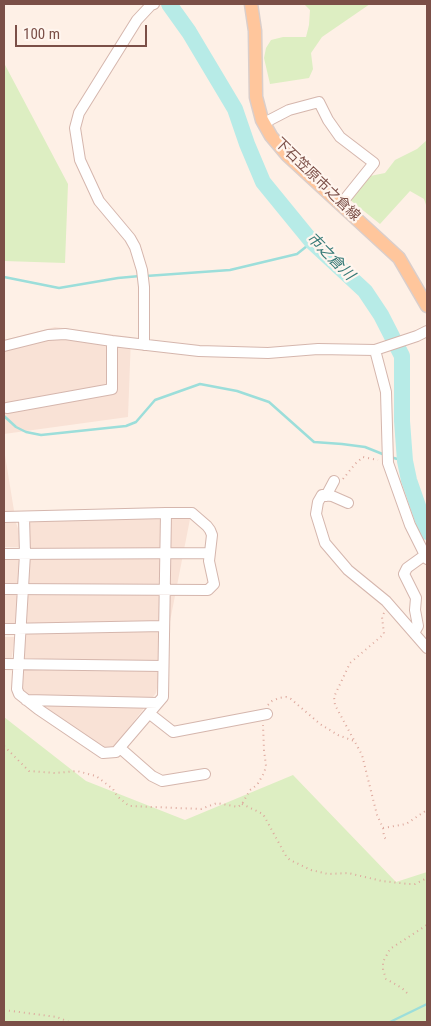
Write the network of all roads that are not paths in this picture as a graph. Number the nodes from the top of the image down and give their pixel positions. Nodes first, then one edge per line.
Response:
1 (152, 4) edge
2 (251, 4) edge
3 (264, 123) junction
4 (340, 204) junction
5 (427, 306) edge
6 (427, 331) edge
7 (112, 341) junction
8 (144, 345) junction
9 (4, 346) edge
10 (375, 350) junction
11 (7, 408) dead end
12 (334, 481) dead end
13 (329, 496) junction
14 (348, 503) dead end
15 (166, 513) junction
16 (4, 517) edge
17 (24, 517) junction
18 (164, 552) junction
19 (209, 553) junction
20 (4, 554) edge
21 (25, 554) junction
22 (426, 557) edge
23 (4, 589) edge
24 (23, 589) junction
25 (164, 589) junction
26 (164, 626) junction
27 (4, 630) edge
28 (20, 630) junction
29 (414, 633) junction
30 (427, 648) edge
31 (4, 664) edge
32 (18, 664) junction
33 (163, 666) junction
34 (26, 700) junction
35 (158, 703) junction
36 (150, 714) junction
37 (265, 715) road end
38 (120, 748) junction
39 (205, 774) dead end

1 - 8 street
2 - 3 main road, 下石笠原市之倉線
3 - 4 main road, 下石笠原市之倉線
3 - 4 street
4 - 5 main road, 下石笠原市之倉線
6 - 10 street
7 - 8 street
7 - 9 street
7 - 11 street
8 - 10 street
10 - 22 street
12 - 13 street
13 - 14 street
13 - 29 street
15 - 17 street
15 - 18 street
15 - 19 street
16 - 17 street
17 - 21 street
18 - 19 street
18 - 21 street
18 - 25 street
19 - 25 street
20 - 21 street
21 - 24 street
22 - 29 street
23 - 24 street
24 - 25 street
24 - 28 street
25 - 26 street
26 - 28 street
26 - 33 street
27 - 28 street
28 - 32 street
29 - 30 street
31 - 32 street
32 - 33 street
32 - 34 street
33 - 35 street
34 - 35 street
34 - 38 street
35 - 36 street
36 - 37 street
36 - 38 street
38 - 39 street

